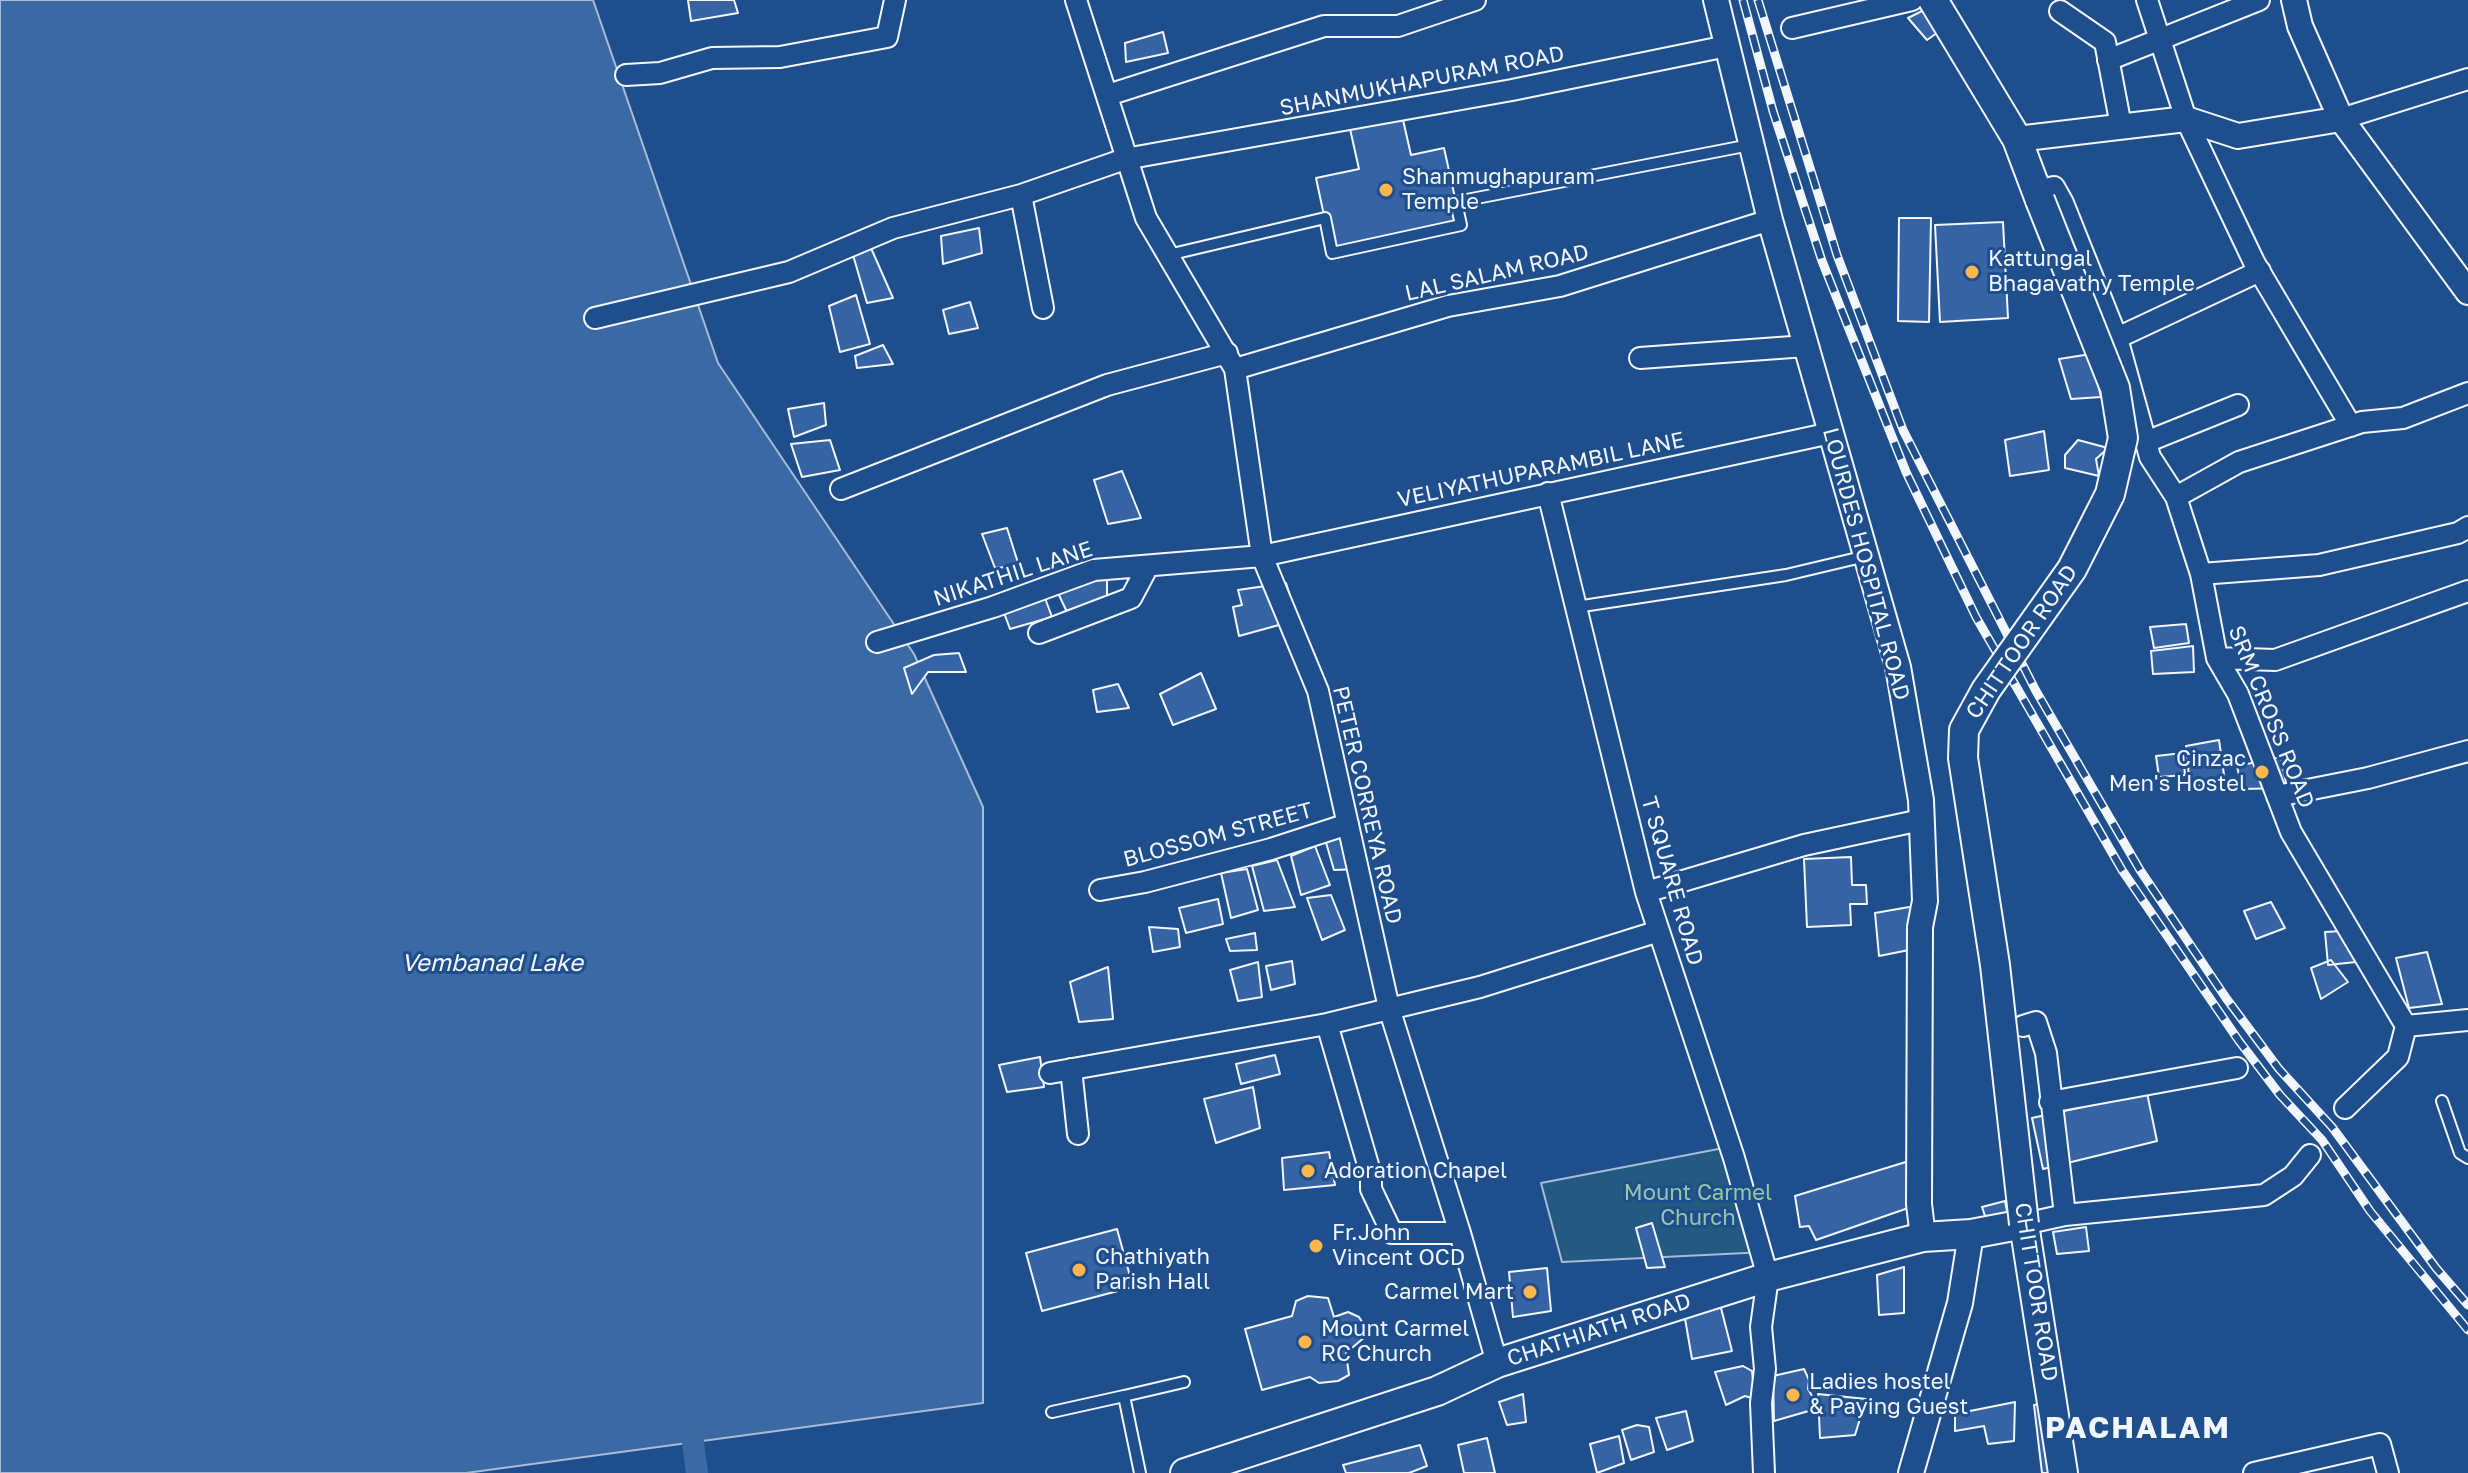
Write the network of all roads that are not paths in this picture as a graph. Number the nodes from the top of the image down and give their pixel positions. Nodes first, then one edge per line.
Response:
1 (895, 0) edge
2 (1076, 0) edge
3 (1475, 0) edge
4 (1716, 0) edge
5 (1912, 0) edge
6 (1933, 0) edge
7 (2147, 0) edge
8 (2259, 0) edge
9 (2294, 0) edge
10 (2060, 11) dead end
11 (1792, 28) dead end
12 (2160, 40) junction
13 (1727, 46) junction
14 (2108, 60) junction
15 (626, 75) dead end
16 (2468, 79) edge
17 (1108, 95) junction
18 (2186, 119) junction
19 (2341, 119) junction
20 (2121, 126) junction
21 (2017, 139) junction
22 (1750, 145) junction
23 (1125, 159) junction
24 (1021, 195) junction
25 (2038, 196) junction
26 (1770, 220) junction
27 (1168, 255) junction
28 (2460, 265) edge
29 (2260, 271) junction
30 (2468, 292) edge
31 (1043, 308) dead end
32 (595, 318) dead end
33 (2117, 338) junction
34 (1806, 346) junction
35 (1640, 358) dead end
36 (1231, 361) junction
37 (2468, 393) edge
38 (2238, 405) dead end
39 (2351, 426) junction
40 (1831, 433) junction
41 (2146, 442) junction
42 (841, 489) dead end
43 (1548, 493) junction
44 (2176, 497) junction
45 (2468, 527) edge
46 (1262, 556) junction
47 (1866, 556) junction
48 (1148, 566) junction
49 (2201, 574) junction
50 (2468, 591) edge
51 (1576, 607) junction
52 (1039, 633) dead end
53 (877, 642) dead end
54 (2217, 658) junction
55 (2468, 751) edge
56 (2277, 796) junction
57 (1921, 820) junction
58 (1348, 824) junction
59 (1100, 890) dead end
60 (1646, 892) junction
61 (1659, 931) junction
62 (1389, 1008) junction
63 (2468, 1020) edge
64 (1327, 1024) junction
65 (2023, 1026) dead end
66 (2406, 1026) junction
67 (2237, 1068) dead end
68 (1071, 1069) junction
69 (1050, 1073) dead end
70 (2442, 1101) dead end
71 (2050, 1102) junction
72 (2345, 1108) dead end
73 (1078, 1134) dead end
74 (2310, 1155) dead end
75 (2468, 1158) edge
76 (2065, 1215) junction
77 (2024, 1224) junction
78 (1460, 1233) junction
79 (1971, 1234) junction
80 (1923, 1237) junction
81 (1768, 1277) junction
82 (1497, 1363) junction
83 (1184, 1382) dead end
84 (1124, 1396) junction
85 (1052, 1412) dead end
86 (1140, 1473) edge
87 (1185, 1473) edge
88 (1764, 1473) edge
89 (1911, 1473) edge
90 (2063, 1473) edge
91 (2254, 1473) edge
92 (2388, 1473) edge

1 - 15 street
2 - 17 street, PETER CORREYA ROAD
3 - 17 street
4 - 13 street, LOURDES HOSPITAL ROAD
5 - 11 street
6 - 21 main road, CHITTOOR ROAD
7 - 12 street
8 - 12 street
9 - 19 street
10 - 14 street
12 - 14 street
12 - 18 street
13 - 22 street, LOURDES HOSPITAL ROAD
13 - 23 street, SHANMUKHAPURAM ROAD
14 - 20 street
16 - 19 street
17 - 23 street, PETER CORREYA ROAD
18 - 19 street
18 - 20 street
18 - 29 street
19 - 28 street
20 - 21 street
21 - 25 main road, CHITTOOR ROAD
22 - 26 street, LOURDES HOSPITAL ROAD
22 - 27 lane
23 - 24 street, SHANMUKHAPURAM ROAD
23 - 27 street, PETER CORREYA ROAD
24 - 31 street
24 - 32 street, SHANMUKHAPURAM ROAD
25 - 33 street, SRM CROSS ROAD
25 - 77 main road, CHITTOOR ROAD, bridge
26 - 34 street, LOURDES HOSPITAL ROAD
26 - 36 street, LAL SALAM ROAD
27 - 36 street, PETER CORREYA ROAD
28 - 30 street
29 - 33 street
29 - 39 street
33 - 41 street, SRM CROSS ROAD
34 - 35 street
34 - 40 street, LOURDES HOSPITAL ROAD
36 - 42 street, LAL SALAM ROAD
36 - 46 street, PETER CORREYA ROAD
37 - 39 street
38 - 41 street
39 - 44 street
40 - 43 street, VELIYATHUPARAMBIL LANE
40 - 47 street, LOURDES HOSPITAL ROAD
41 - 44 street, SRM CROSS ROAD
43 - 46 street, VELIYATHUPARAMBIL LANE
43 - 51 street, T SQUARE ROAD
44 - 49 street, SRM CROSS ROAD
45 - 49 street
46 - 48 street, NIKATHIL LANE
46 - 58 street, PETER CORREYA ROAD
47 - 51 lane
47 - 57 street, LOURDES HOSPITAL ROAD
48 - 52 street
48 - 53 street, NIKATHIL LANE
49 - 54 street, SRM CROSS ROAD
50 - 54 street
51 - 60 street, T SQUARE ROAD
54 - 56 street, SRM CROSS ROAD
55 - 56 street
56 - 66 street, SRM CROSS ROAD
57 - 60 street
57 - 80 street, LOURDES HOSPITAL ROAD
58 - 59 street, BLOSSOM STREET
58 - 62 street, PETER CORREYA ROAD
60 - 61 street, T SQUARE ROAD
61 - 62 street
61 - 81 street, T SQUARE ROAD
62 - 64 street
62 - 78 street, PETER CORREYA ROAD
63 - 66 street
64 - 68 street
64 - 78 street
65 - 71 street
66 - 72 street
67 - 71 street
68 - 69 street
68 - 73 street
70 - 75 lane
71 - 76 street
74 - 76 street
76 - 77 street
77 - 79 main road, CHATHIATH ROAD
77 - 90 main road, CHITTOOR ROAD
78 - 82 street, PETER CORREYA ROAD
79 - 80 main road, CHATHIATH ROAD
79 - 89 street
80 - 81 main road, CHATHIATH ROAD
81 - 82 main road, CHATHIATH ROAD
81 - 88 street
82 - 87 main road, CHATHIATH ROAD
83 - 84 lane
84 - 85 lane
84 - 86 lane
91 - 92 street

